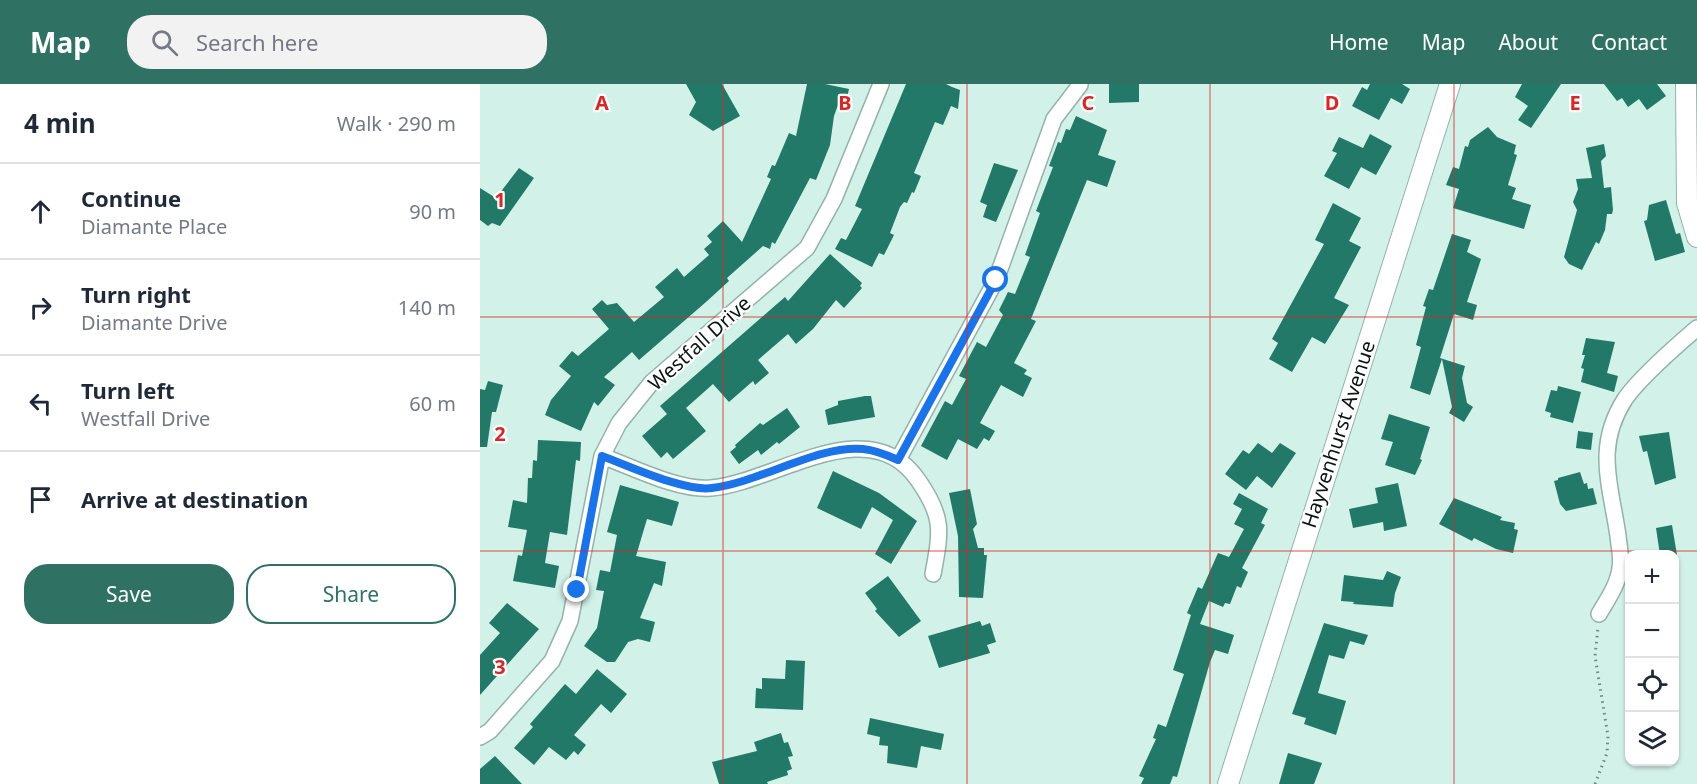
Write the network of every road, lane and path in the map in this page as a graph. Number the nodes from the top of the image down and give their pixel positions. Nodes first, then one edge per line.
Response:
1 (881, 84) edge
2 (1450, 84) edge
3 (1686, 84) edge
4 (1080, 85) edge
5 (1697, 237) edge
6 (1697, 328) edge
7 (602, 456) junction
8 (898, 460) junction
9 (933, 574) dead end
10 (1599, 614) joint
11 (480, 737) edge
12 (1228, 784) edge
13 (1595, 784) edge

1 - 7 street, Westfall Drive
2 - 12 main road, Hayvenhurst Avenue
3 - 5 main road
4 - 8 street
6 - 10 street
7 - 8 street
7 - 11 street, Westfall Drive
8 - 9 street
10 - 13 path

